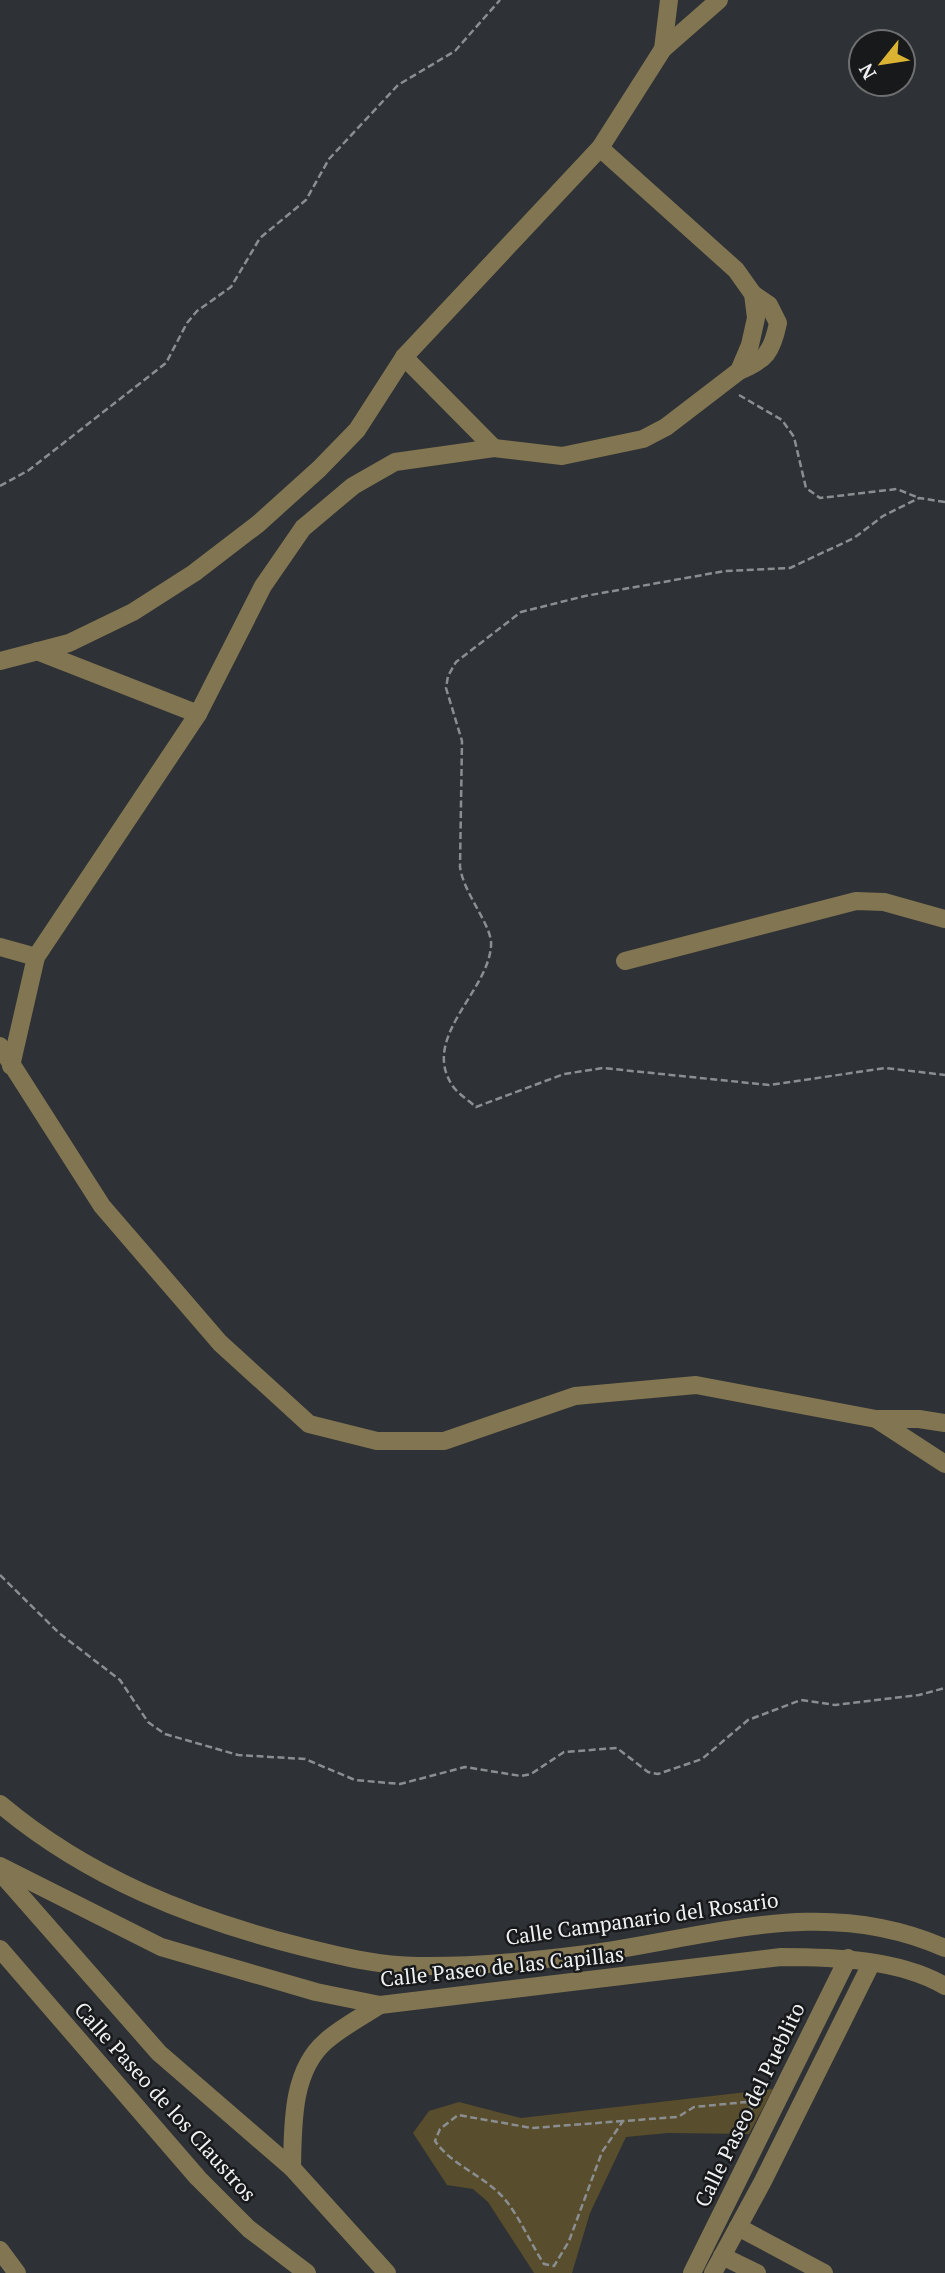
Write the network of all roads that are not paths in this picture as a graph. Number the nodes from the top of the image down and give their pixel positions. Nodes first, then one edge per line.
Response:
1 (669, 0) edge
2 (719, 0) edge
3 (663, 49) junction
4 (600, 149) junction
5 (404, 357) junction
6 (494, 448) junction
7 (37, 651) junction
8 (0, 661) edge
9 (198, 714) junction
10 (945, 919) edge
11 (0, 947) edge
12 (36, 957) junction
13 (625, 961) dead end
14 (0, 1046) edge
15 (11, 1066) junction
16 (876, 1419) junction
17 (945, 1423) edge
18 (945, 1464) edge
19 (0, 1804) edge
20 (0, 1866) edge
21 (0, 1872) edge
22 (945, 1948) edge
23 (0, 1949) edge
24 (848, 1958) junction
25 (871, 1964) junction
26 (945, 1986) edge
27 (380, 2004) junction
28 (292, 2168) junction
29 (743, 2171) junction
30 (763, 2181) junction
31 (738, 2227) junction
32 (0, 2250) edge
33 (722, 2256) junction
34 (300, 2271) edge
35 (17, 2273) edge
36 (387, 2273) edge
37 (692, 2273) edge
38 (713, 2273) edge
39 (757, 2273) edge
40 (824, 2273) edge

1 - 3 street
2 - 3 street
3 - 4 street
4 - 5 street
4 - 6 street
5 - 6 street
5 - 7 street
6 - 9 street
7 - 8 street
7 - 9 street
9 - 12 street
10 - 13 street
11 - 12 street
12 - 15 street
14 - 15 street
15 - 16 street
16 - 17 street
16 - 18 street
19 - 22 street, Calle Campanario del Rosario
20 - 27 street, Calle Paseo de las Capillas
21 - 28 street, Calle Paseo de los Claustros
23 - 34 street, Calle Paseo de los Claustros
24 - 25 street, Calle Paseo de las Capillas
24 - 27 street, Calle Paseo de las Capillas
24 - 29 street, Calle Paseo del Pueblito
25 - 26 street, Calle Paseo de las Capillas
25 - 30 street, Calle Paseo del Pueblito
27 - 28 street
28 - 36 street, Calle Paseo de los Claustros
29 - 30 street
29 - 37 street, Calle Paseo del Pueblito
30 - 31 street, Calle Paseo del Pueblito
31 - 33 street, Calle Paseo del Pueblito
31 - 40 street
32 - 35 street
33 - 38 street, Calle Paseo del Pueblito
33 - 39 street

